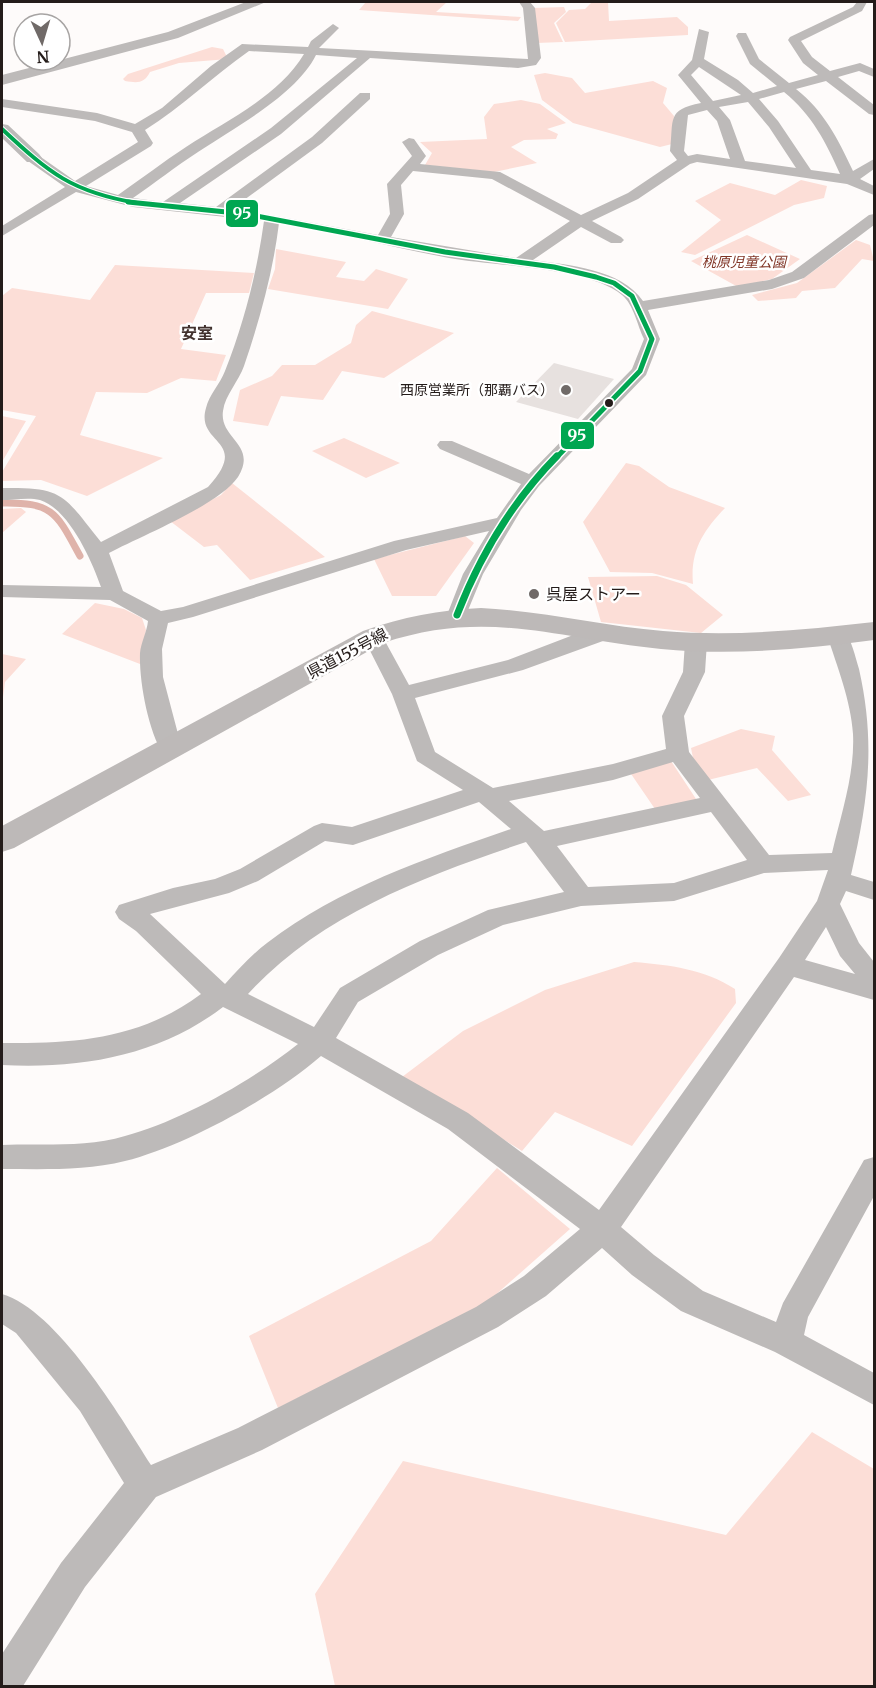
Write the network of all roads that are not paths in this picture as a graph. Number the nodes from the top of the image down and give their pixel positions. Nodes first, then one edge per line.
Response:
1 (258, 2) edge
2 (525, 2) edge
3 (862, 2) edge
4 (333, 28) dead end
5 (703, 32) dead end
6 (742, 36) dead end
7 (313, 50) junction
8 (366, 56) junction
9 (698, 61) junction
10 (874, 62) edge
11 (860, 67) junction
12 (874, 73) edge
13 (824, 76) junction
14 (2, 80) edge
15 (783, 87) junction
16 (365, 96) dead end
17 (753, 97) junction
18 (2, 103) edge
19 (711, 105) junction
20 (874, 111) edge
21 (2, 129) edge
22 (137, 129) junction
23 (409, 142) dead end
24 (33, 158) junction
25 (12, 161) dead end
26 (685, 161) junction
27 (874, 163) edge
28 (740, 164) junction
29 (410, 167) junction
30 (807, 175) junction
31 (850, 180) junction
32 (75, 187) junction
33 (874, 191) edge
34 (121, 200) junction
35 (168, 205) junction
36 (221, 210) junction
37 (273, 218) junction
38 (874, 218) edge
39 (580, 221) junction
40 (2, 232) edge
41 (381, 240) junction
42 (616, 240) dead end
43 (519, 263) junction
44 (638, 307) junction
45 (446, 445) dead end
46 (532, 482) junction
47 (2, 494) edge
48 (503, 522) junction
49 (98, 551) junction
50 (2, 591) edge
51 (114, 594) junction
52 (457, 615) junction
53 (158, 618) junction
54 (602, 630) junction
55 (874, 631) edge
56 (837, 635) junction
57 (373, 637) junction
58 (696, 642) junction
59 (403, 694) junction
60 (869, 733) edge
61 (171, 748) junction
62 (678, 753) junction
63 (486, 795) junction
64 (716, 803) junction
65 (535, 837) junction
66 (2, 840) edge
67 (763, 864) junction
68 (841, 872) junction
69 (874, 891) edge
70 (581, 897) junction
71 (828, 904) junction
72 (788, 965) junction
73 (874, 979) edge
74 (874, 990) edge
75 (223, 996) junction
76 (319, 1042) junction
77 (2, 1054) edge
78 (2, 1157) edge
79 (874, 1169) edge
80 (602, 1229) junction
81 (2, 1308) edge
82 (786, 1342) junction
83 (874, 1390) edge
84 (144, 1485) junction
85 (2, 1682) edge

1 - 14 street
2 - 8 street
3 - 13 street
4 - 7 street
5 - 9 street
6 - 15 street
7 - 8 street
7 - 22 street
7 - 34 street
8 - 35 street
9 - 17 street
9 - 19 street
10 - 11 street
11 - 12 street
11 - 13 street
13 - 15 street
13 - 20 street
15 - 17 street
15 - 31 street
16 - 36 street
17 - 19 street
17 - 30 street
18 - 22 street
19 - 26 street
19 - 28 street
21 - 24 street
22 - 32 street
23 - 29 street
24 - 25 street
24 - 32 street
26 - 28 street
26 - 39 street
27 - 31 street
28 - 30 street
29 - 39 street
29 - 41 street
30 - 31 street
31 - 33 street
32 - 34 street
32 - 40 street
34 - 35 street
35 - 36 street
36 - 37 street
37 - 41 street
37 - 49 street
38 - 44 street
39 - 42 street
39 - 43 street
41 - 43 street
43 - 44 street
44 - 46 street
45 - 46 street
46 - 48 street
47 - 49 street
48 - 52 street
48 - 53 street
49 - 51 street
50 - 51 street
51 - 53 street
52 - 54 main road, 県道155号線
52 - 57 main road, 県道155号線
53 - 61 street
54 - 58 main road, 県道155号線
54 - 59 street
55 - 56 main road, 県道155号線
56 - 58 main road, 県道155号線
56 - 60 street
57 - 59 street
57 - 61 main road, 県道155号線
58 - 62 street
59 - 63 street
60 - 68 street
61 - 66 main road, 県道155号線
62 - 63 street
62 - 64 street
63 - 65 street
63 - 75 street
64 - 65 street
64 - 67 street
65 - 70 street
65 - 75 street
67 - 68 street
67 - 70 street
68 - 69 street
68 - 71 street
70 - 76 street
71 - 72 street
71 - 73 street
72 - 74 street
72 - 80 street
75 - 76 street
75 - 77 street
76 - 78 street
76 - 80 street
79 - 82 street
80 - 82 street
80 - 84 street
81 - 84 street
82 - 83 street
84 - 85 street

